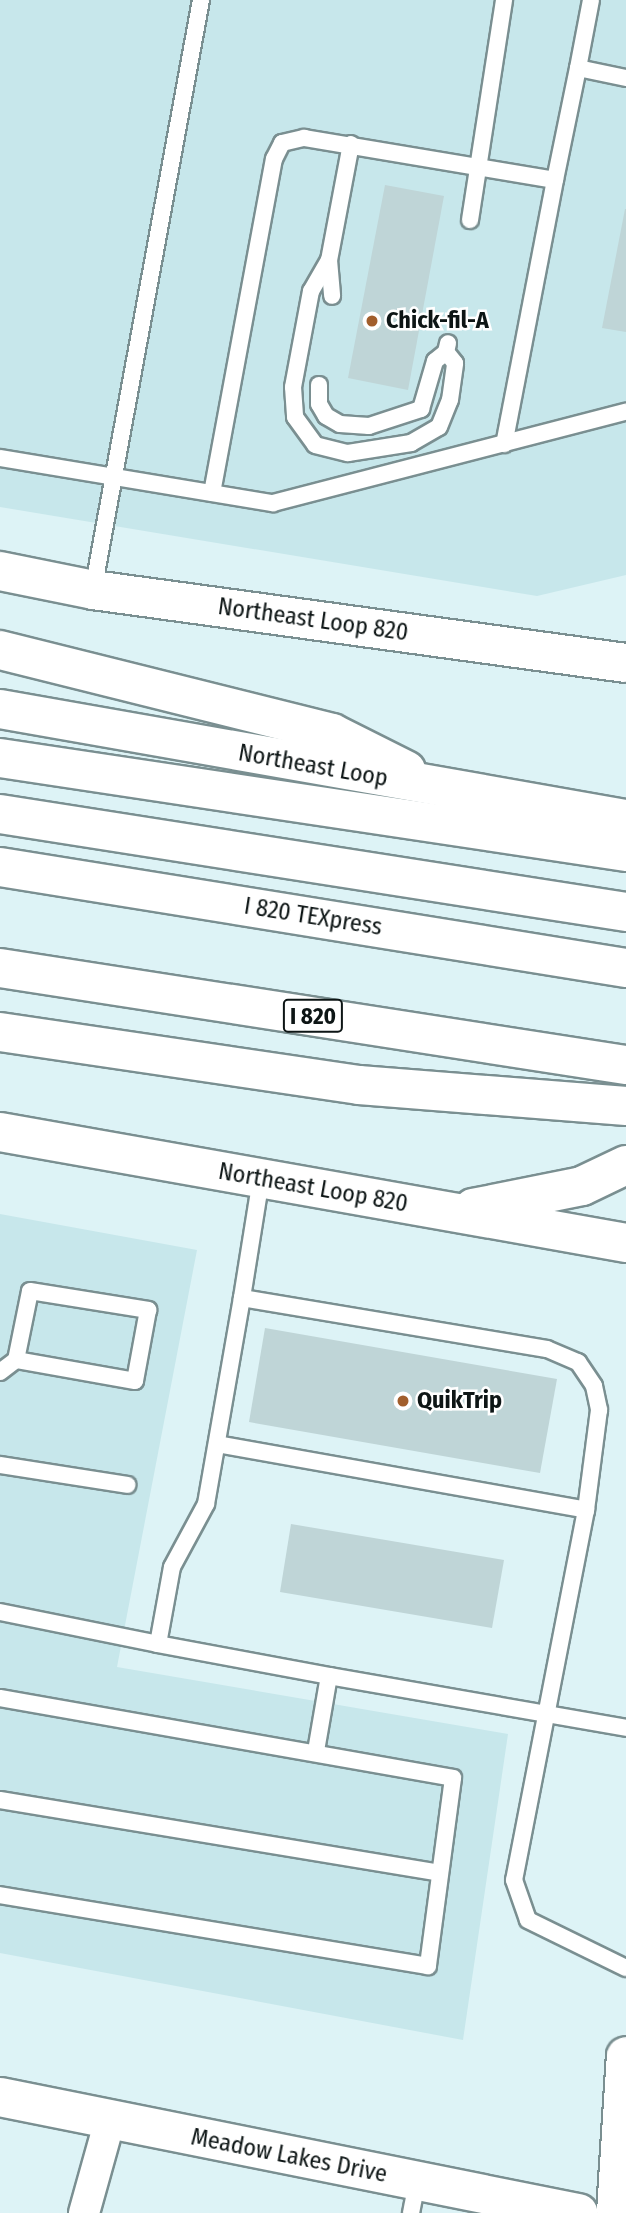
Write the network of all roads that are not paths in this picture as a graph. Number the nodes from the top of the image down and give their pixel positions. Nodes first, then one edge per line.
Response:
1 (201, 0) edge
2 (504, 0) edge
3 (591, 0) edge
4 (578, 68) junction
5 (626, 78) edge
6 (351, 144) junction
7 (479, 169) junction
8 (555, 180) junction
9 (470, 220) dead end
10 (329, 260) junction
11 (332, 296) dead end
12 (319, 385) dead end
13 (626, 412) edge
14 (504, 444) junction
15 (0, 457) edge
16 (114, 477) junction
17 (212, 493) junction
18 (0, 571) edge
19 (93, 590) junction
20 (0, 650) edge
21 (626, 663) edge
22 (0, 709) edge
23 (0, 758) edge
24 (444, 790) junction
25 (0, 814) edge
26 (626, 819) edge
27 (626, 852) edge
28 (0, 867) edge
29 (626, 912) edge
30 (0, 968) edge
31 (626, 968) edge
32 (0, 1032) edge
33 (626, 1065) edge
34 (626, 1106) edge
35 (1, 1138) edge
36 (626, 1165) edge
37 (261, 1179) junction
38 (451, 1213) junction
39 (575, 1234) junction
40 (626, 1243) edge
41 (626, 1267) edge
42 (242, 1298) junction
43 (16, 1360) junction
44 (0, 1372) edge
45 (217, 1444) junction
46 (0, 1465) edge
47 (127, 1485) dead end
48 (586, 1510) junction
49 (0, 1612) edge
50 (158, 1644) junction
51 (330, 1676) junction
52 (0, 1698) edge
53 (548, 1717) junction
54 (626, 1728) edge
55 (316, 1751) junction
56 (0, 1800) edge
57 (440, 1873) junction
58 (0, 1895) edge
59 (626, 1968) edge
60 (626, 2056) edge
61 (0, 2097) edge
62 (110, 2120) junction
63 (626, 2191) edge
64 (414, 2197) edge
65 (84, 2213) edge
66 (578, 2213) edge
67 (617, 2213) edge

1 - 16 lane
2 - 7 lane
3 - 4 lane
4 - 5 lane
4 - 8 lane
6 - 7 lane
6 - 10 lane
6 - 17 lane
7 - 8 lane
7 - 9 lane
8 - 14 lane
10 - 11 lane
10 - 12 lane
13 - 14 lane
14 - 17 lane
15 - 16 lane
16 - 17 lane
16 - 19 lane
18 - 19 main road, Northeast Loop 820
19 - 21 main road, Northeast Loop 820
20 - 24 main road
22 - 24 main road, Northeast Loop
23 - 27 main road
24 - 26 main road, Northeast Loop
25 - 29 main road
28 - 31 main road, I 820 TEXpress
30 - 33 main road, I 820
32 - 34 main road
35 - 37 main road, Northeast Loop 820
36 - 38 main road
37 - 38 main road, Northeast Loop 820
37 - 42 lane
38 - 39 main road, Northeast Loop 820
39 - 40 main road, Northeast Loop 820
39 - 41 main road
42 - 45 lane
42 - 48 lane
43 - 43 lane
43 - 44 lane
45 - 48 lane
45 - 50 lane
46 - 47 lane
48 - 53 lane
49 - 50 lane
50 - 51 lane
51 - 53 lane
51 - 55 lane
52 - 55 lane
53 - 54 lane
53 - 59 lane
55 - 57 lane
56 - 57 lane
57 - 58 lane
60 - 67 main road
61 - 62 main road, Meadow Lakes Drive
62 - 64 main road, Meadow Lakes Drive
62 - 65 street
63 - 67 main road
64 - 66 main road, Meadow Lakes Drive

